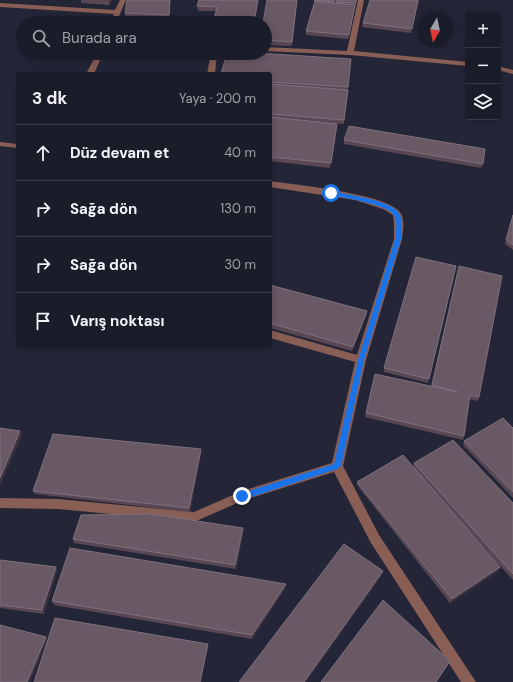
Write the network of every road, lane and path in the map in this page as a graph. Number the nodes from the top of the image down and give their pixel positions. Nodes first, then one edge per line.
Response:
1 (123, 0) edge
2 (361, 0) edge
3 (0, 5) edge
4 (119, 12) junction
5 (117, 16) edge
6 (272, 49) edge
7 (350, 53) junction
8 (97, 60) edge
9 (213, 60) edge
10 (465, 64) edge
11 (501, 69) edge
12 (91, 72) edge
13 (211, 72) edge
14 (513, 72) edge
15 (0, 144) edge
16 (16, 146) edge
17 (272, 184) edge
18 (272, 335) edge
19 (361, 360) junction
20 (337, 466) junction
21 (0, 503) edge
22 (469, 682) edge

1 - 4 lane
2 - 7 lane
3 - 4 lane
4 - 5 lane
6 - 7 lane
7 - 10 lane
8 - 12 lane
9 - 13 lane
11 - 14 lane
15 - 16 lane
17 - 19 lane
18 - 19 lane
19 - 20 lane
20 - 21 lane
20 - 22 lane

